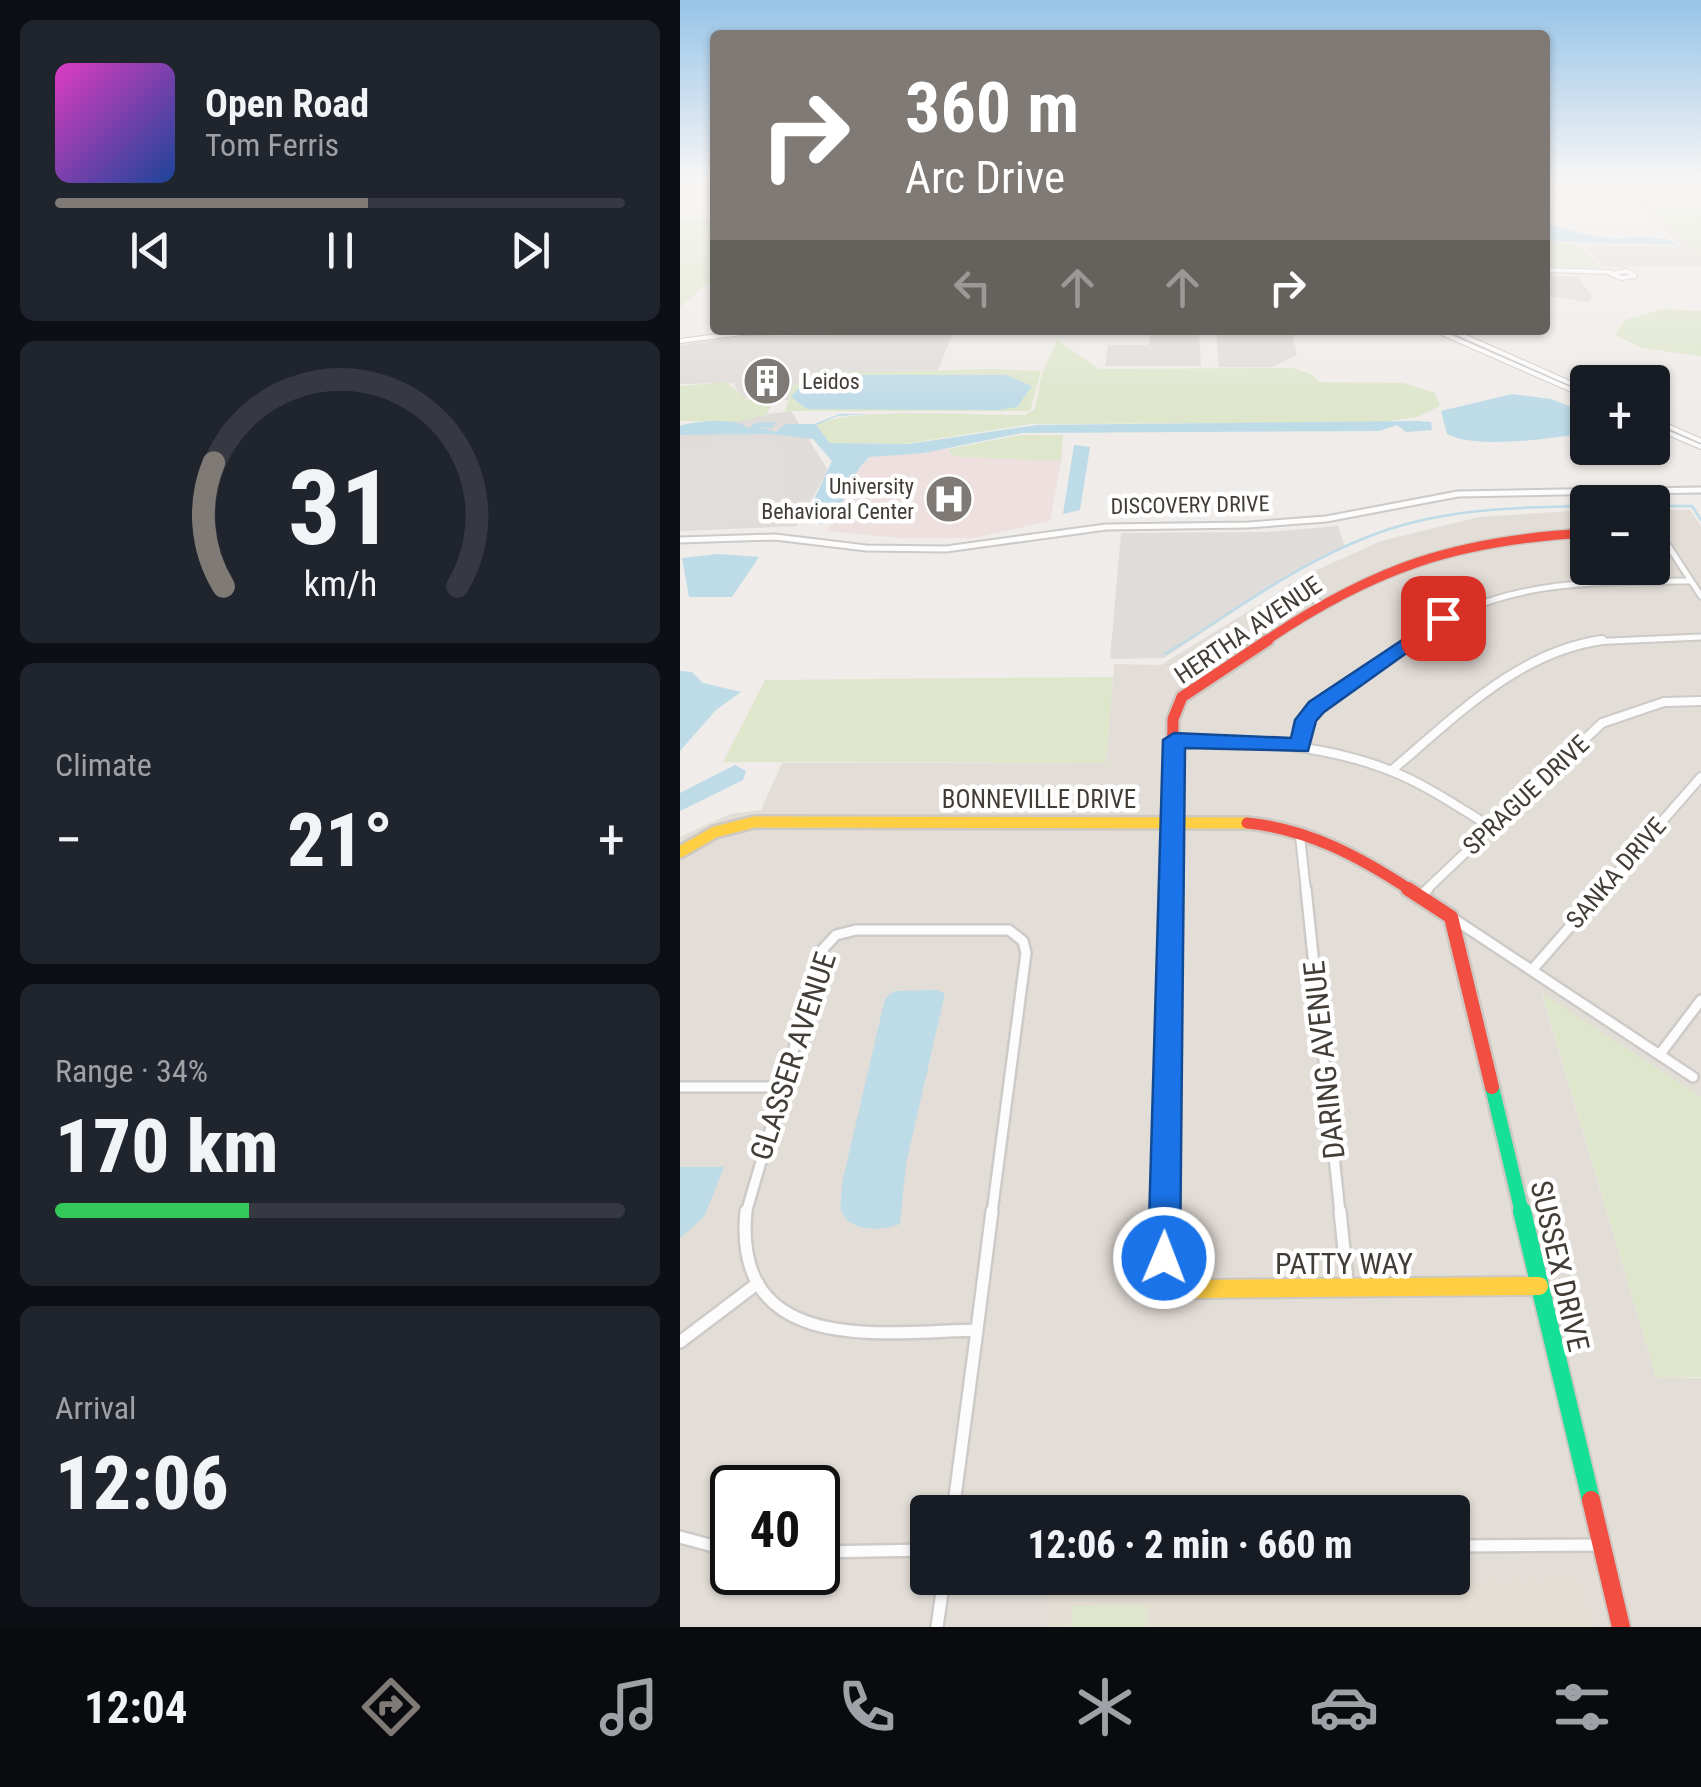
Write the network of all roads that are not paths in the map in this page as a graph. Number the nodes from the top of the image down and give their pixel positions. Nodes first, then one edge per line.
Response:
1 (1550, 270) edge
2 (1610, 272) dead end
3 (726, 335) edge
4 (1448, 335) edge
5 (1461, 335) edge
6 (680, 341) edge
7 (1570, 386) edge
8 (1570, 386) edge
9 (1670, 430) edge
10 (1701, 444) edge
11 (1670, 490) edge
12 (1701, 490) edge
13 (1570, 492) edge
14 (1570, 535) edge
15 (680, 540) edge
16 (1670, 552) edge
17 (1691, 582) junction
18 (1292, 588) dead end
19 (1701, 596) edge
20 (1324, 606) junction
21 (1701, 637) edge
22 (1701, 701) edge
23 (1174, 740) junction
24 (1300, 746) junction
25 (1391, 771) junction
26 (1701, 777) edge
27 (1172, 821) junction
28 (1491, 827) junction
29 (1300, 831) junction
30 (680, 852) edge
31 (1419, 897) junction
32 (1451, 917) junction
33 (1532, 970) junction
34 (1701, 1000) edge
35 (1660, 1054) junction
36 (1693, 1076) dead end
37 (680, 1087) edge
38 (780, 1087) junction
39 (1164, 1258) joint
40 (758, 1283) junction
41 (1539, 1286) junction
42 (1348, 1289) junction
43 (978, 1330) junction
44 (680, 1342) edge
45 (955, 1495) edge
46 (680, 1538) edge
47 (1602, 1545) junction
48 (710, 1546) edge
49 (1470, 1546) edge
50 (910, 1550) edge
51 (840, 1552) edge
52 (942, 1595) edge
53 (937, 1627) edge
54 (1621, 1627) edge

1 - 2 street
3 - 6 street
4 - 7 street
5 - 8 street
9 - 10 street
11 - 12 street, DISCOVERY DRIVE
13 - 15 street, DISCOVERY DRIVE
14 - 20 street, HERTHA AVENUE
16 - 17 street
17 - 19 street
17 - 24 street
18 - 20 street
20 - 23 street, HERTHA AVENUE
21 - 25 street
22 - 28 street, SPRAGUE DRIVE
23 - 24 street
23 - 27 street, HERTHA AVENUE
24 - 25 street
25 - 28 street
26 - 33 street, SANKA DRIVE
27 - 29 street, BONNEVILLE DRIVE
27 - 30 street, BONNEVILLE DRIVE
27 - 39 street, HERTHA AVENUE
28 - 31 street, SPRAGUE DRIVE
29 - 31 street, BONNEVILLE DRIVE
29 - 42 street, DARING AVENUE
31 - 32 street, BONNEVILLE DRIVE
32 - 33 street, BONNEVILLE DRIVE
32 - 41 street, SUSSEX DRIVE
33 - 35 street, BONNEVILLE DRIVE
34 - 35 street
35 - 36 street, BONNEVILLE DRIVE
37 - 38 street
38 - 40 street, GLASSER AVENUE
38 - 43 street, GLASSER AVENUE
39 - 42 street, PATTY WAY
40 - 43 street
40 - 44 street
41 - 42 street, PATTY WAY
41 - 47 street, SUSSEX DRIVE
43 - 45 street, GLASSER AVENUE
46 - 48 street
47 - 49 street
47 - 54 street, SUSSEX DRIVE
50 - 51 street
52 - 53 street

